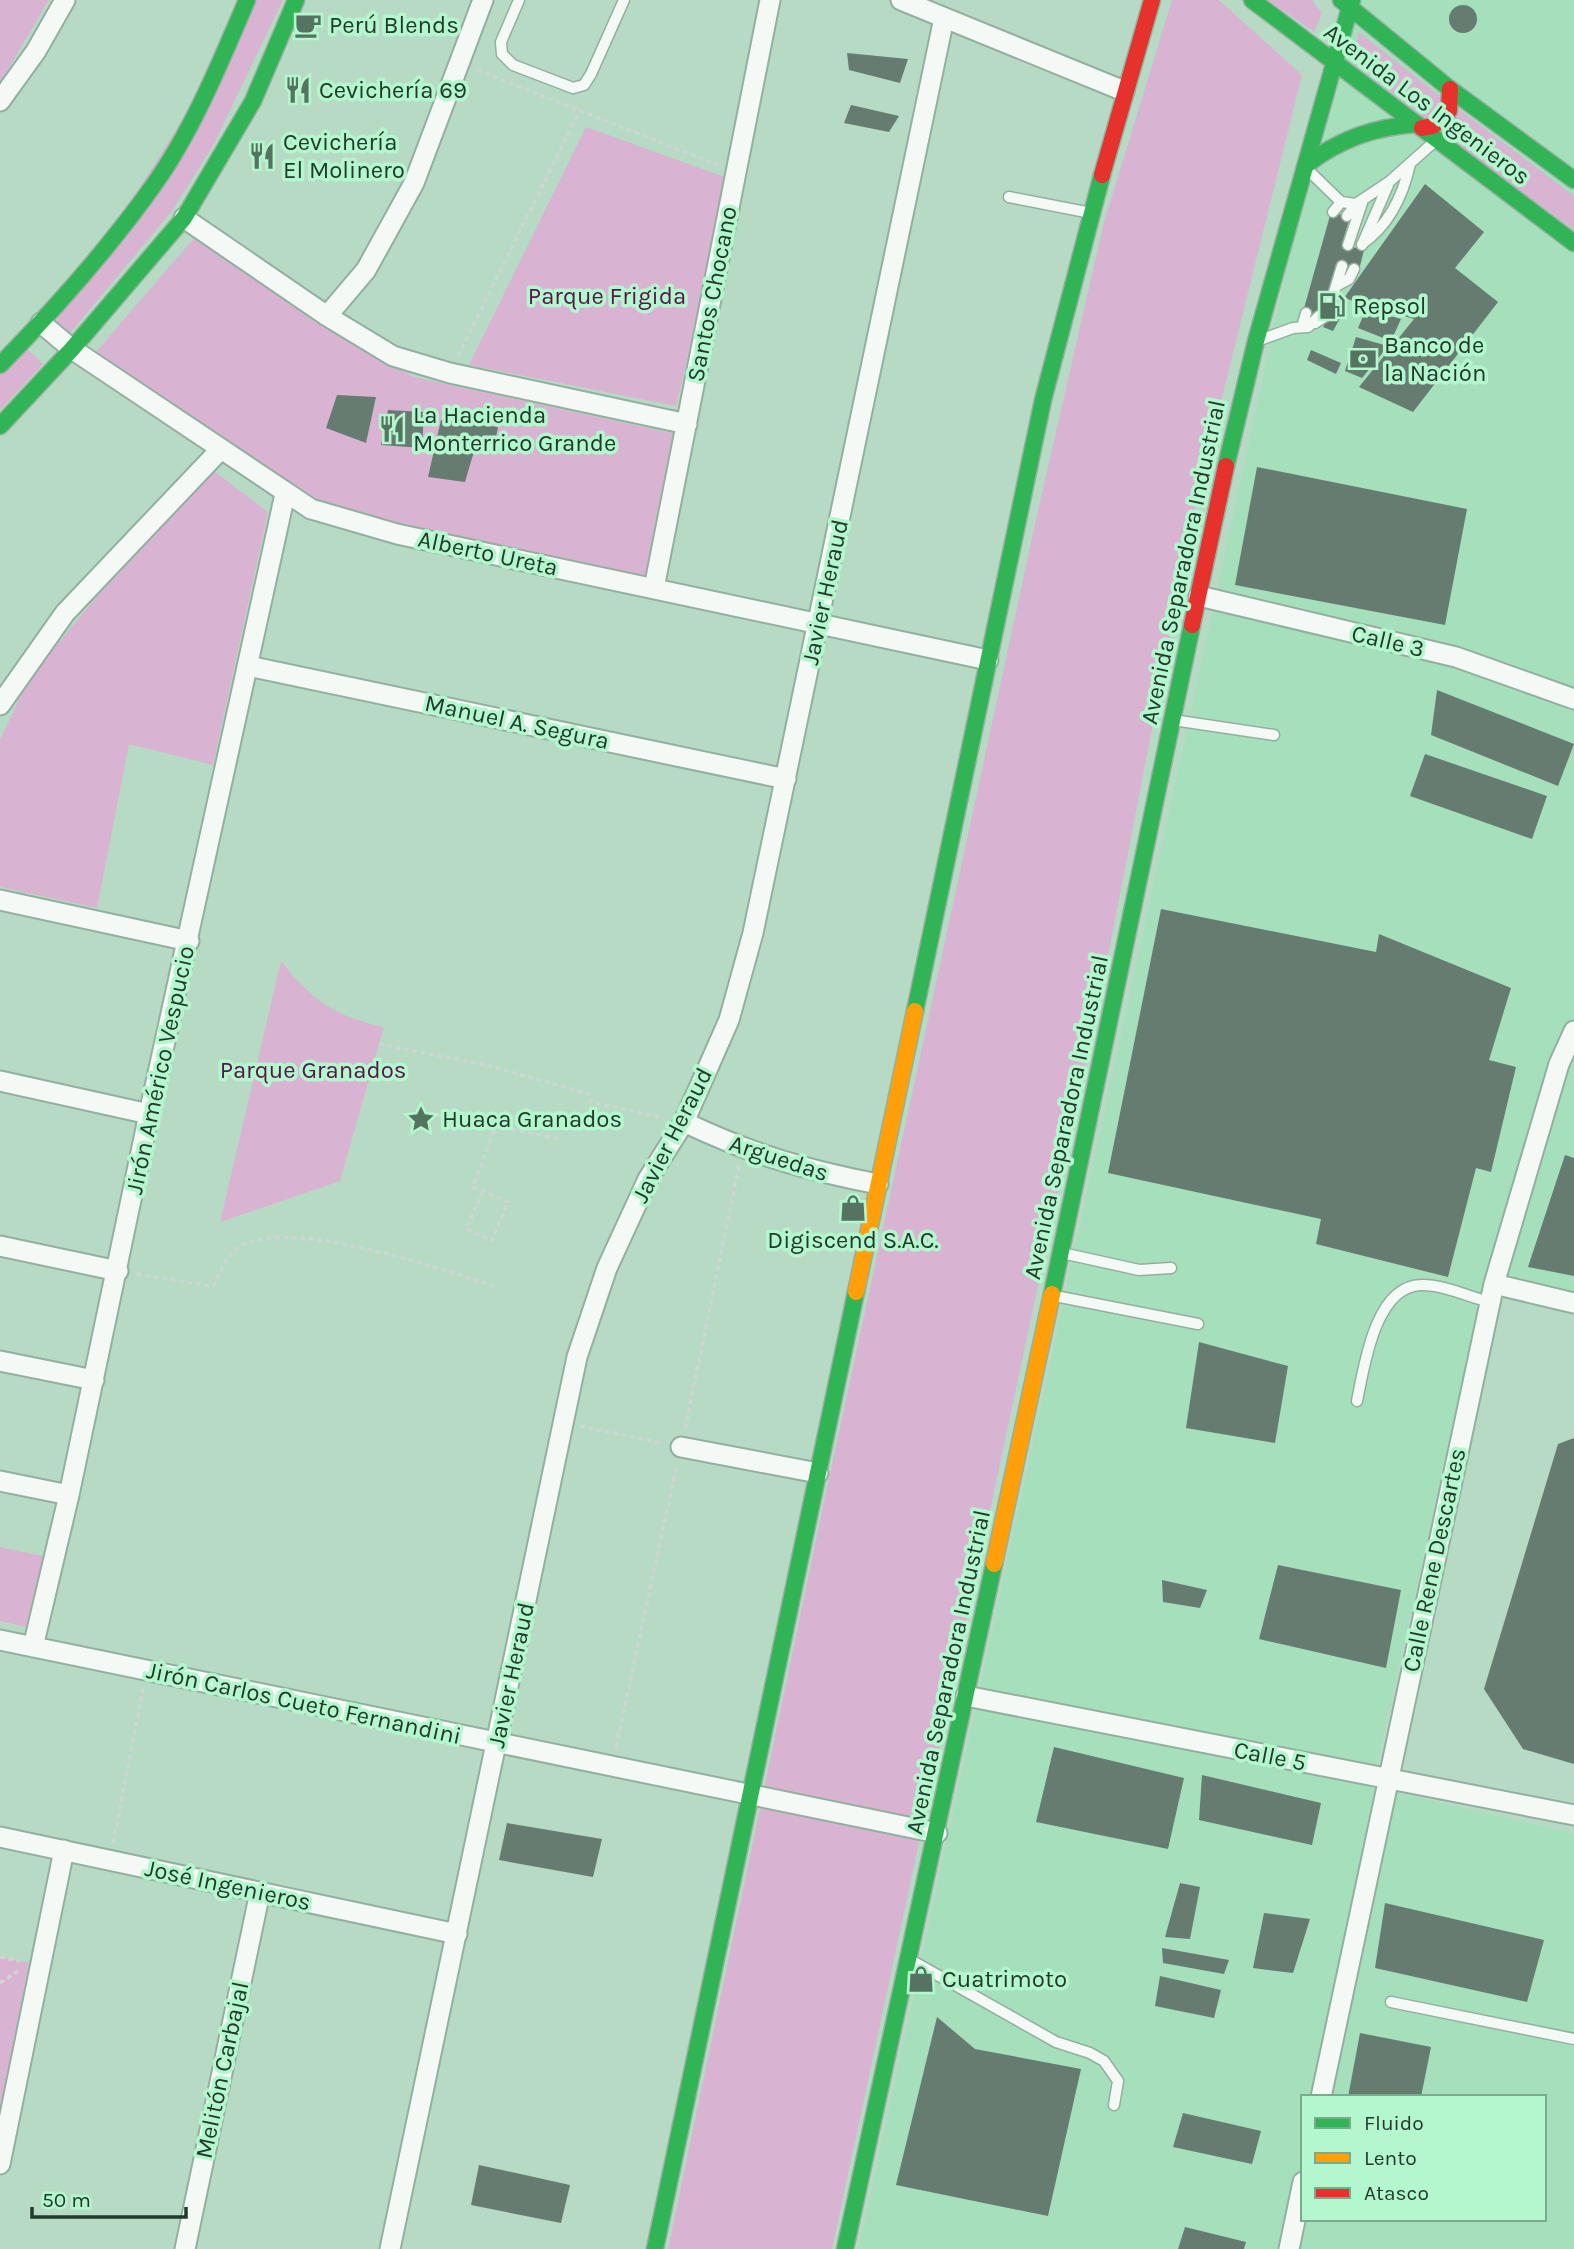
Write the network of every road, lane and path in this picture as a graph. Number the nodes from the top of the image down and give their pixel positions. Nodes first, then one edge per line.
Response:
1 (65, 0) edge
2 (247, 0) edge
3 (296, 0) edge
4 (483, 0) edge
5 (519, 0) edge
6 (624, 0) edge
7 (770, 0) edge
8 (901, 0) edge
9 (1152, 0) edge
10 (1252, 0) edge
11 (1347, 3) edge
12 (944, 18) junction
13 (459, 63) junction
14 (1333, 64) junction
15 (1450, 89) junction
16 (1124, 91) junction
17 (0, 102) edge
18 (580, 110) junction
19 (1419, 126) junction
20 (1438, 139) junction
21 (1410, 164) junction
22 (1305, 166) junction
23 (736, 172) junction
24 (1574, 180) edge
25 (1389, 182) junction
26 (1009, 197) dead end
27 (1361, 201) junction
28 (1341, 202) junction
29 (1333, 212) dead end
30 (1092, 213) junction
31 (1347, 216) dead end
32 (184, 218) junction
33 (1574, 243) edge
34 (1348, 245) dead end
35 (1342, 266) dead end
36 (1354, 269) dead end
37 (1336, 286) junction
38 (1306, 313) dead end
39 (327, 316) junction
40 (41, 323) junction
41 (1302, 327) junction
42 (1256, 341) junction
43 (72, 349) junction
44 (0, 365) edge
45 (450, 373) junction
46 (687, 425) junction
47 (0, 426) edge
48 (220, 450) junction
49 (285, 494) junction
50 (654, 588) junction
51 (1199, 596) junction
52 (819, 623) junction
53 (988, 660) junction
54 (248, 666) junction
55 (1574, 699) edge
56 (0, 705) edge
57 (1172, 720) junction
58 (1274, 735) dead end
59 (786, 779) junction
60 (0, 900) edge
61 (188, 941) junction
62 (1574, 1031) edge
63 (379, 1044) dead end
64 (0, 1081) edge
65 (428, 1113) dead end
66 (149, 1114) junction
67 (684, 1122) junction
68 (496, 1126) junction
69 (561, 1139) dead end
70 (878, 1184) junction
71 (483, 1191) junction
72 (0, 1246) edge
73 (1061, 1252) junction
74 (1171, 1268) dead end
75 (118, 1271) junction
76 (497, 1287) dead end
77 (1492, 1293) junction
78 (1052, 1296) junction
79 (1574, 1303) edge
80 (1198, 1324) dead end
81 (0, 1361) edge
82 (94, 1380) junction
83 (1357, 1401) dead end
84 (564, 1422) junction
85 (681, 1447) joint
86 (818, 1473) junction
87 (0, 1481) edge
88 (69, 1495) junction
89 (0, 1640) edge
90 (33, 1647) junction
91 (146, 1670) junction
92 (966, 1696) junction
93 (497, 1742) junction
94 (1387, 1779) junction
95 (748, 1794) junction
96 (1574, 1815) edge
97 (937, 1833) junction
98 (0, 1837) edge
99 (64, 1850) junction
100 (109, 1860) junction
101 (260, 1892) junction
102 (457, 1934) junction
103 (0, 1957) edge
104 (909, 1959) junction
105 (29, 1963) dead end
106 (20, 1970) dead end
107 (0, 1983) edge
108 (1391, 2003) dead end
109 (1574, 2039) edge
110 (1321, 2095) edge
111 (1114, 2105) dead end
112 (0, 2164) edge
113 (1301, 2192) edge
114 (185, 2249) edge
115 (390, 2249) edge
116 (655, 2249) edge
117 (845, 2249) edge
118 (1289, 2249) edge

1 - 17 street
2 - 40 main road
3 - 32 main road
4 - 13 street
5 - 6 lane
7 - 23 street, Santos Chocano
8 - 12 street
9 - 16 main road
10 - 14 main road, Avenida Los Ingenieros
11 - 14 main road, Avenida Separadora Industrial
11 - 15 main road, Avenida Los Ingenieros
12 - 16 street
12 - 52 street, Javier Heraud
13 - 18 path
13 - 39 street
14 - 19 main road, Avenida Los Ingenieros
14 - 22 main road, Avenida Separadora Industrial
15 - 19 main road
15 - 24 main road, Avenida Los Ingenieros
16 - 30 main road
18 - 23 path
18 - 45 path
19 - 20 main road, Avenida Los Ingenieros
19 - 22 main road
20 - 21 lane
20 - 33 main road, Avenida Los Ingenieros
21 - 25 lane
21 - 25 lane
22 - 28 lane
22 - 42 main road, Avenida Separadora Industrial
23 - 46 street, Santos Chocano
25 - 27 lane
26 - 30 lane
27 - 28 lane
27 - 31 lane
27 - 34 lane
28 - 29 lane
30 - 53 main road
32 - 39 street
32 - 43 main road
35 - 37 lane
36 - 37 lane
37 - 41 lane
38 - 41 lane
39 - 45 street
40 - 43 street, Alberto Ureta
40 - 44 main road
41 - 42 lane
42 - 51 main road, Avenida Separadora Industrial
43 - 47 main road
43 - 48 street, Alberto Ureta
45 - 46 street
46 - 50 street, Santos Chocano
48 - 49 street, Alberto Ureta
48 - 56 street
49 - 50 street, Alberto Ureta
49 - 54 street, Jirón Américo Vespucio
50 - 52 street, Alberto Ureta
51 - 55 street, Calle 3
51 - 57 main road, Avenida Separadora Industrial
52 - 53 street, Alberto Ureta
52 - 59 street, Javier Heraud
53 - 70 main road
54 - 59 street, Manuel A. Segura
54 - 61 street, Jirón Américo Vespucio
57 - 58 lane
57 - 73 main road, Avenida Separadora Industrial
59 - 67 street, Javier Heraud
60 - 61 street
61 - 66 street, Jirón Américo Vespucio
62 - 77 street, Calle Rene Descartes
63 - 67 path
64 - 66 street
65 - 68 path
66 - 75 street, Jirón Américo Vespucio
67 - 70 street, Arguedas
67 - 84 street, Javier Heraud
68 - 69 path
68 - 71 path
70 - 86 main road
71 - 71 path
72 - 75 street
73 - 74 lane
73 - 78 main road, Avenida Separadora Industrial
75 - 76 path
75 - 82 street, Jirón Américo Vespucio
77 - 79 street
77 - 83 lane
77 - 94 street, Calle Rene Descartes
78 - 80 lane
78 - 92 main road, Avenida Separadora Industrial
81 - 82 street
82 - 88 street, Jirón Américo Vespucio
84 - 85 path
84 - 93 street, Javier Heraud
85 - 86 street
86 - 95 main road
87 - 88 street
88 - 90 street, Jirón Américo Vespucio
89 - 90 street, Jirón Carlos Cueto Fernandini
90 - 91 street, Jirón Carlos Cueto Fernandini
91 - 93 street, Jirón Carlos Cueto Fernandini
91 - 100 path
92 - 94 street, Calle 5
92 - 97 main road, Avenida Separadora Industrial
93 - 95 street, Jirón Carlos Cueto Fernandini
93 - 102 street, Javier Heraud
94 - 96 street, Calle 5
94 - 110 street, Calle Rene Descartes
95 - 97 street, Jirón Carlos Cueto Fernandini
95 - 116 main road
97 - 104 main road, Avenida Separadora Industrial
98 - 99 street, José Ingenieros
99 - 100 street, José Ingenieros
99 - 112 street
100 - 101 street, José Ingenieros
101 - 102 street, José Ingenieros
101 - 114 street, Melitón Carbajal
102 - 115 street, Javier Heraud
103 - 105 path
104 - 111 lane
104 - 117 main road, Avenida Separadora Industrial
106 - 107 path
108 - 109 lane
113 - 118 street

